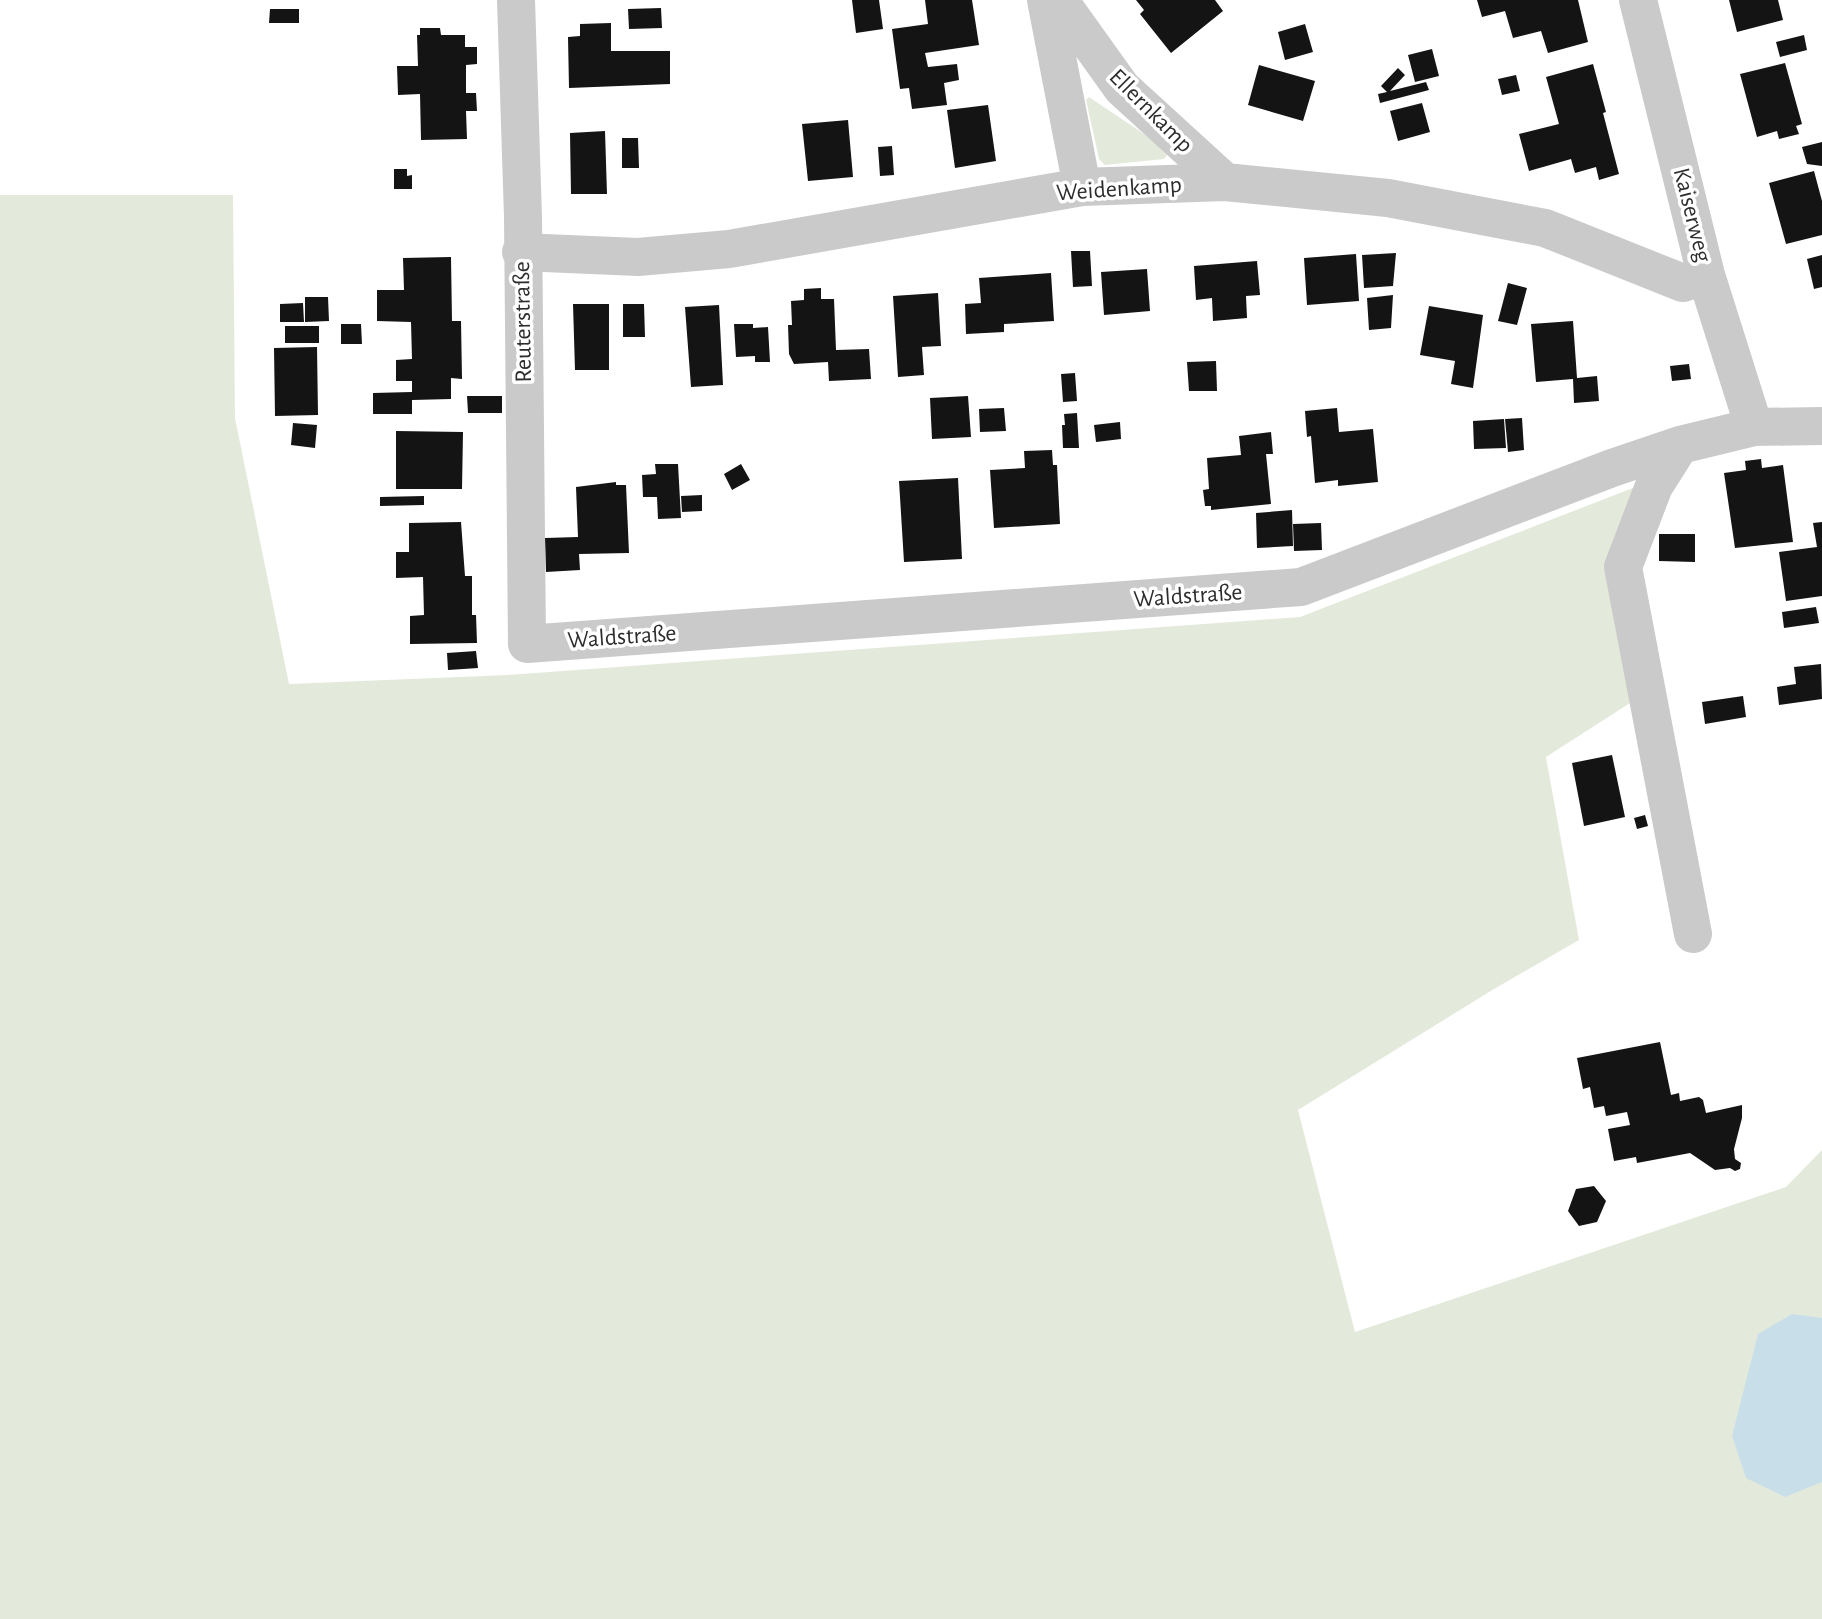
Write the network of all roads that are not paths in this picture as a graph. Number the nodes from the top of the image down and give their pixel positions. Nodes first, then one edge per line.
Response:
1 (516, 0) edge
2 (1046, 0) edge
3 (1059, 0) edge
4 (1638, 0) edge
5 (1225, 183) junction
6 (1082, 187) junction
7 (522, 253) junction
8 (1706, 275) junction
9 (1822, 426) edge
10 (1754, 428) junction
11 (1681, 445) junction
12 (527, 644) joint
13 (1693, 934) dead end

1 - 7 street, Reuterstraße
2 - 6 street
3 - 5 street, Ellernkamp
4 - 8 street, Kaiserweg
5 - 6 street, Weidenkamp
5 - 8 street, Weidenkamp
6 - 7 street, Weidenkamp
7 - 12 street, Reuterstraße
8 - 10 street, Kaiserweg
9 - 10 street, Waldstraße
10 - 11 street, Waldstraße
11 - 12 street, Waldstraße
11 - 13 street

